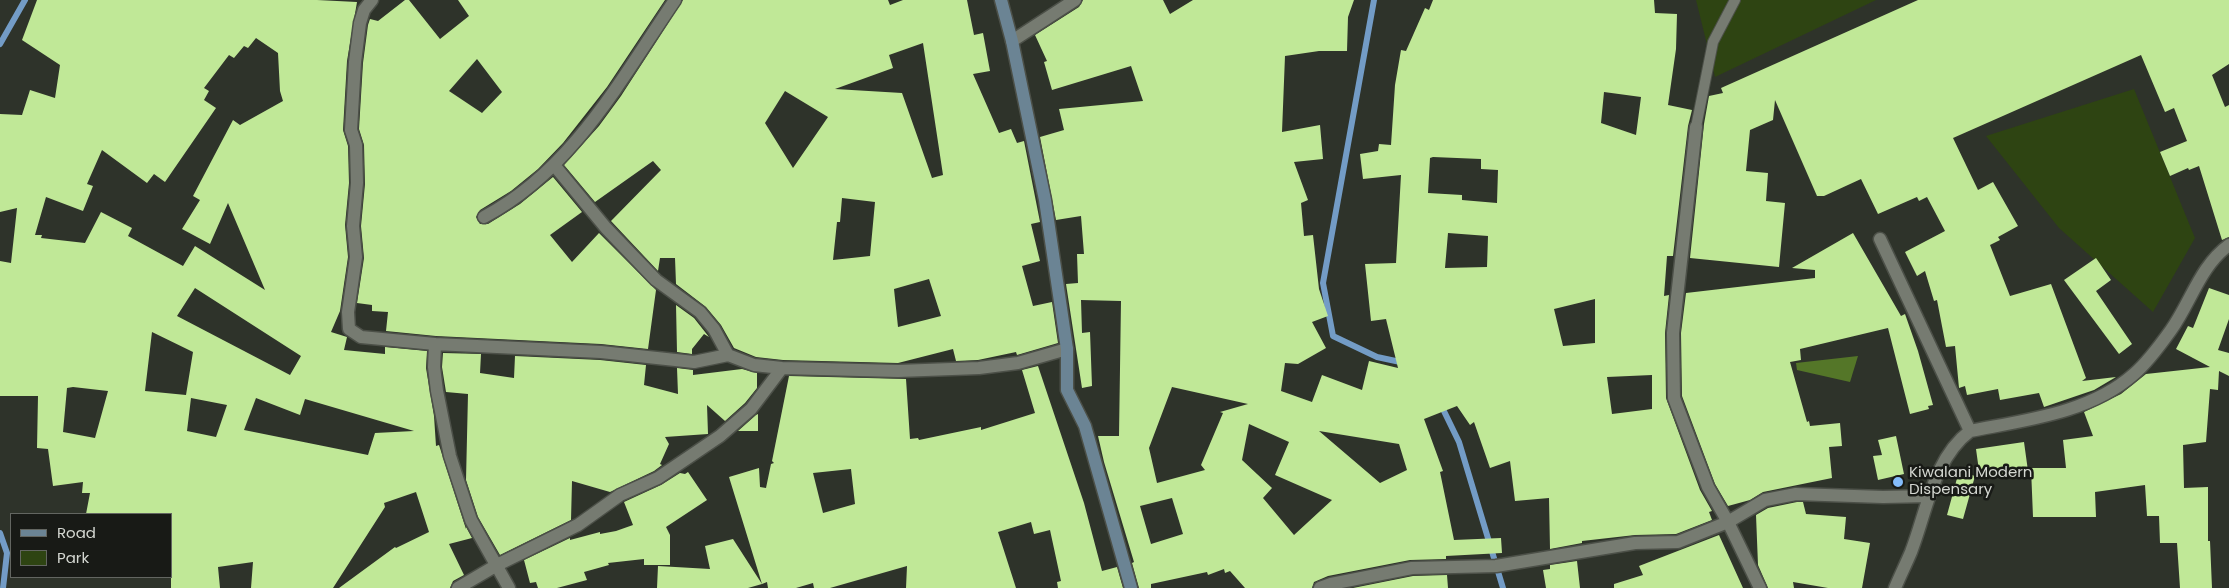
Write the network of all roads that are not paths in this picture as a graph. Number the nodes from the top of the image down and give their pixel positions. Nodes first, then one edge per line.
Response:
1 (372, 0) edge
2 (675, 0) edge
3 (1001, 0) edge
4 (1075, 0) edge
5 (1735, 0) edge
6 (1012, 40) junction
7 (1696, 127) joint
8 (554, 165) junction
9 (484, 217) dead end
10 (1880, 239) dead end
11 (2229, 245) edge
12 (435, 344) junction
13 (1067, 349) junction
14 (728, 355) junction
15 (782, 368) junction
16 (1970, 431) junction
17 (1929, 496) junction
18 (1728, 522) junction
19 (497, 565) junction
20 (458, 588) edge
21 (509, 588) edge
22 (1131, 588) edge
23 (1320, 588) edge
24 (1760, 588) edge
25 (1895, 588) edge

1 - 12 street
2 - 8 street
3 - 6 street
4 - 6 street
5 - 7 lane
6 - 13 street
7 - 18 street
8 - 9 street
8 - 14 street
10 - 16 street
11 - 16 street
12 - 14 street
12 - 19 street
13 - 15 street
13 - 22 street
14 - 15 street
15 - 19 street
16 - 17 street
17 - 18 street
17 - 25 street
18 - 23 street
18 - 24 street
19 - 20 street
19 - 21 street

